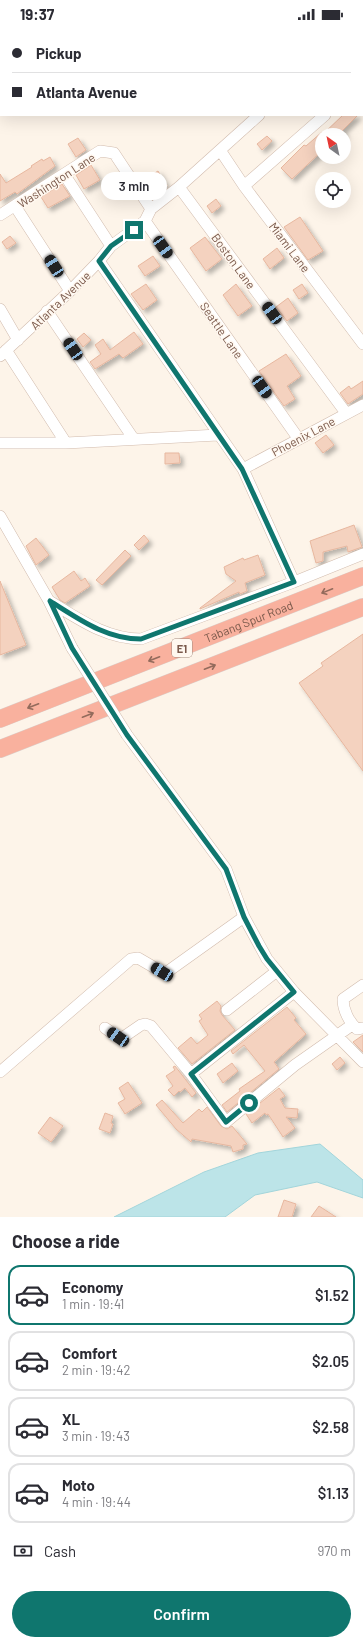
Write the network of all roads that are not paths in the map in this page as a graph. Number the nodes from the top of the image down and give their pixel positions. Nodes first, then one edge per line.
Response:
1 (258, 116) edge
2 (324, 116) edge
3 (220, 150) junction
4 (64, 174) junction
5 (244, 186) junction
6 (179, 187) junction
7 (15, 206) junction
8 (151, 209) junction
9 (0, 214) edge
10 (145, 221) junction
11 (111, 246) junction
12 (99, 261) junction
13 (70, 291) junction
14 (0, 309) edge
15 (47, 311) junction
16 (18, 340) junction
17 (363, 344) edge
18 (3, 353) edge
19 (363, 405) edge
20 (346, 413) junction
21 (218, 435) junction
22 (133, 438) junction
23 (298, 438) junction
24 (0, 443) edge
25 (66, 443) junction
26 (242, 469) junction
27 (0, 516) edge
28 (363, 554) edge
29 (363, 576) edge
30 (294, 582) junction
31 (50, 601) junction
32 (363, 607) edge
33 (0, 719) edge
34 (0, 749) edge
35 (244, 917) junction
36 (277, 972) junction
37 (363, 985) edge
38 (294, 992) junction
39 (227, 1010) dead end
40 (358, 1027) edge
41 (105, 1028) dead end
42 (336, 1035) junction
43 (363, 1062) edge
44 (0, 1072) edge
45 (191, 1074) junction

1 - 3 street, Atlanta Avenue
2 - 5 street
3 - 5 street, Miami Lane
3 - 6 street, Atlanta Avenue
4 - 7 street, Washington Lane
4 - 8 street, Washington Lane
4 - 11 street
5 - 17 street, Miami Lane
6 - 8 street, Atlanta Avenue
6 - 20 street, Boston Lane
7 - 9 street, Washington Lane
7 - 13 street
8 - 10 street, Atlanta Avenue
10 - 11 street, Atlanta Avenue
10 - 23 street, Seattle Lane
11 - 12 street, Atlanta Avenue
12 - 13 street, Atlanta Avenue
12 - 21 street
13 - 15 street, Atlanta Avenue
14 - 16 street
15 - 16 street, Atlanta Avenue
15 - 22 street
16 - 18 street, Atlanta Avenue
18 - 25 street
19 - 20 street, Phoenix Lane
20 - 23 street, Phoenix Lane
21 - 22 street
21 - 26 street
22 - 25 street
23 - 26 street, Phoenix Lane
24 - 25 street
26 - 30 street
27 - 31 street
28 - 30 street
29 -> 33 highway, Tabang Spur Road / E1
30 - 31 street
31 - 35 street, bridge
34 -> 32 highway, E1
35 - 36 street
35 - 44 street
36 - 38 street
36 - 39 street
37 - 40 street
38 - 42 street
38 - 45 street
40 - 42 street
41 - 45 street
42 - 43 street
42 - 45 street

